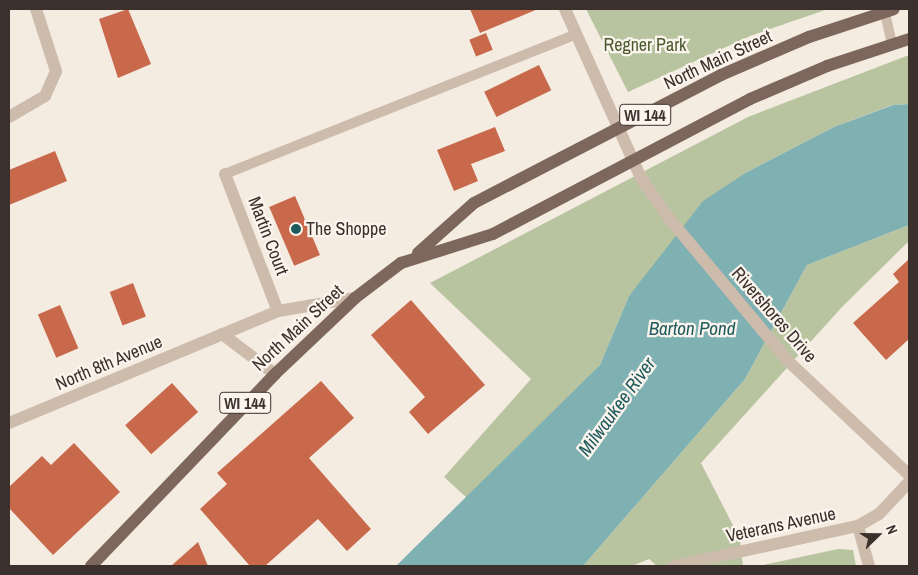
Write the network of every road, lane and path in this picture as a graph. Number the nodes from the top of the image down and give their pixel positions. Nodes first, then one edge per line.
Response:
1 (36, 9) edge
2 (565, 9) edge
3 (888, 10) edge
4 (576, 34) junction
5 (909, 39) edge
6 (892, 44) junction
7 (9, 117) edge
8 (618, 129) junction
9 (632, 160) junction
10 (225, 174) joint
11 (414, 256) junction
12 (355, 298) junction
13 (278, 311) junction
14 (222, 334) junction
15 (275, 374) junction
16 (9, 423) edge
17 (909, 475) edge
18 (909, 482) edge
19 (858, 526) junction
20 (92, 566) edge
21 (674, 566) edge
22 (869, 566) edge

1 - 7 street
2 - 4 street, Rivershores Drive
3 - 6 lane
3 - 8 main road, North Main Street / WI 144
4 - 8 street, Rivershores Drive
4 - 10 lane
5 - 6 main road, North Main Street / WI 144
6 - 9 main road, North Main Street / WI 144
8 - 9 street, Rivershores Drive
8 - 11 main road, North Main Street / WI 144
9 - 11 main road, North Main Street / WI 144
9 - 17 street, Rivershores Drive
10 - 13 street, Martin Court
11 - 12 main road, North Main Street / WI 144
12 - 13 street, North 8th Avenue
12 - 15 main road, North Main Street / WI 144
13 - 14 street, North 8th Avenue
14 - 15 street
14 - 16 street, North 8th Avenue
15 - 20 main road, North Main Street / WI 144
18 - 19 street, Veterans Avenue
19 - 21 street, Veterans Avenue
19 - 22 street

